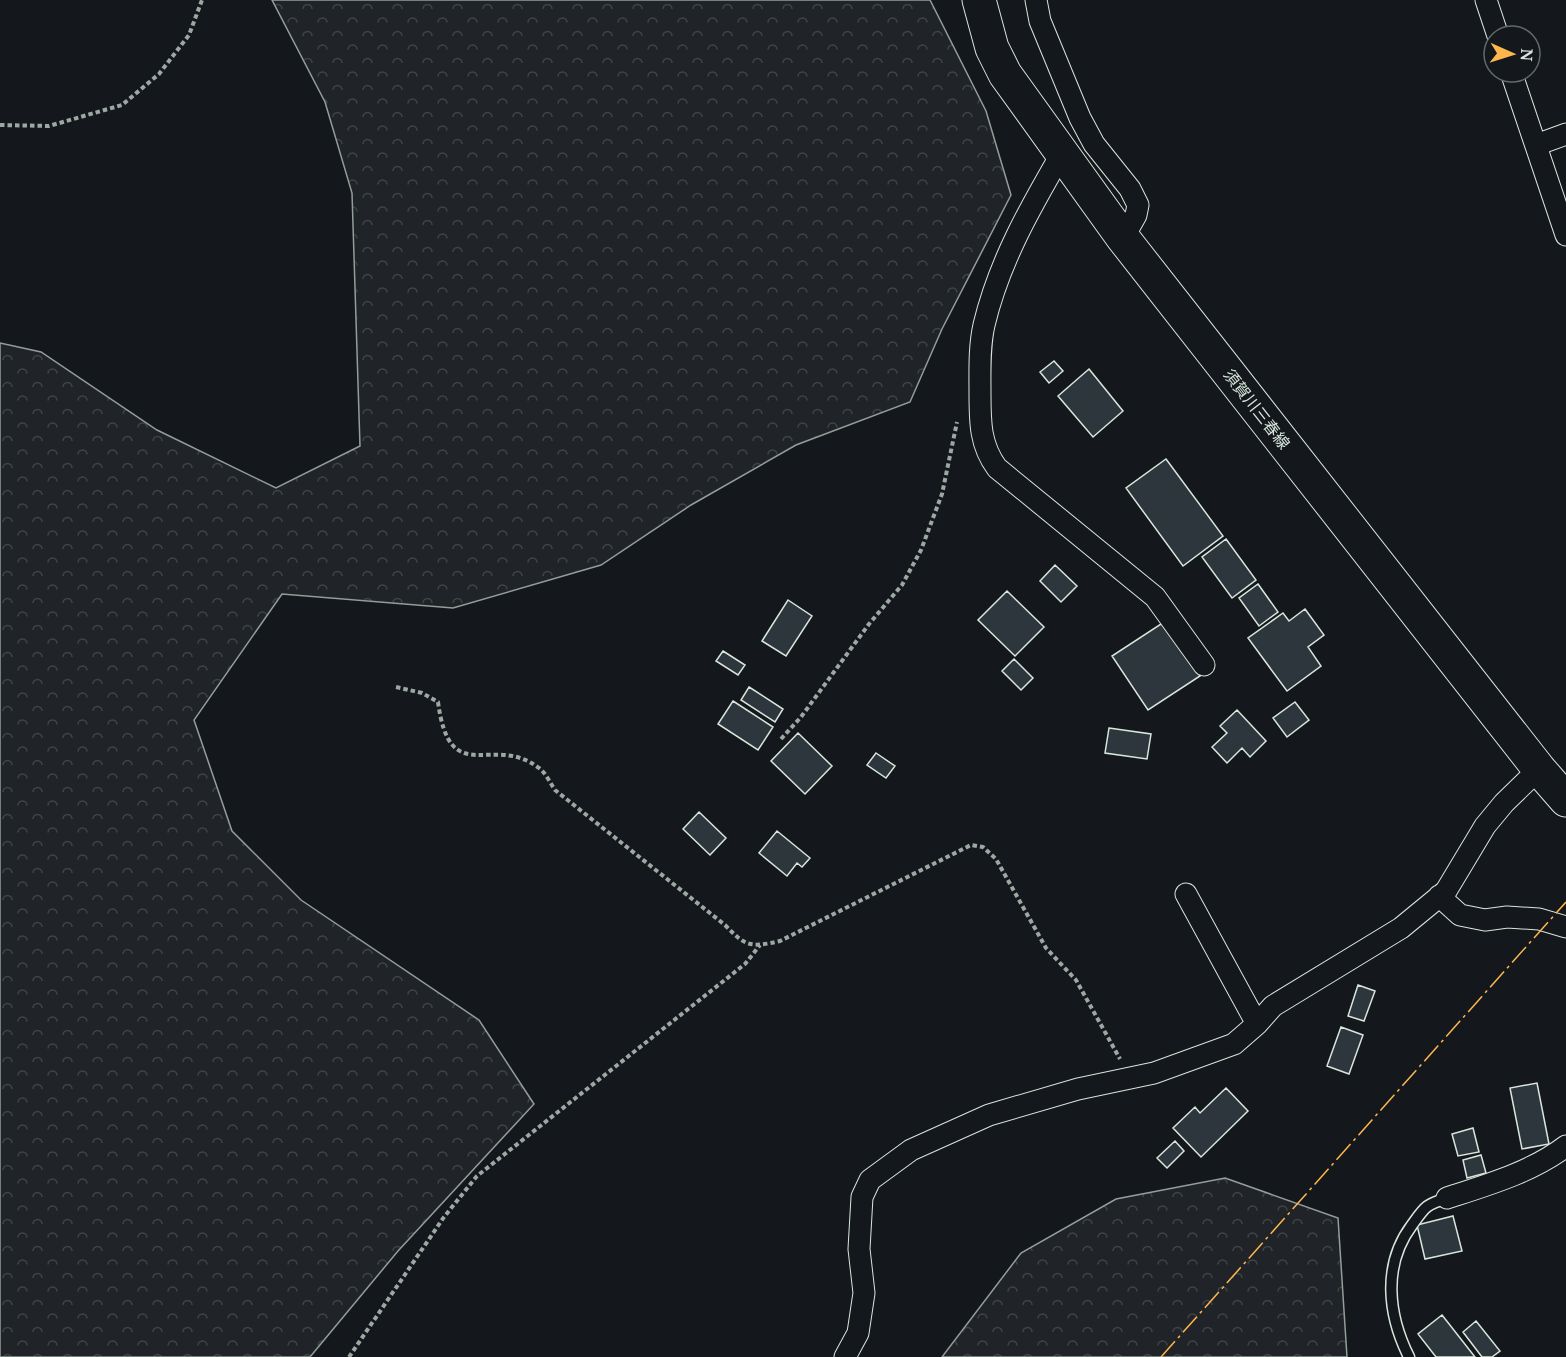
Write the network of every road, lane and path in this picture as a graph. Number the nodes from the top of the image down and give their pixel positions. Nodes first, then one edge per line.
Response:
1 (202, 0) edge
2 (979, 0) edge
3 (1036, 0) edge
4 (1486, 0) edge
5 (1494, 24) edge
6 (1514, 84) edge
7 (0, 125) edge
8 (1566, 134) edge
9 (1536, 145) junction
10 (1062, 153) junction
11 (1566, 235) edge
12 (1123, 238) junction
13 (959, 414) dead end
14 (1204, 664) dead end
15 (396, 687) dead end
16 (782, 739) dead end
17 (1539, 769) junction
18 (1566, 800) edge
19 (1186, 894) dead end
20 (1439, 896) junction
21 (1566, 927) edge
22 (760, 945) junction
23 (1257, 1024) junction
24 (1130, 1078) junction
25 (1566, 1146) edge
26 (1447, 1198) joint
27 (349, 1357) edge
28 (845, 1357) edge
29 (1409, 1357) edge

1 - 7 path
2 - 10 main road, 須賀川三春線
3 - 12 street
4 - 5 street
6 - 9 street
8 - 9 street
9 - 11 street
10 - 12 main road, 須賀川三春線
10 - 14 street
12 - 17 main road, 須賀川三春線
13 - 16 path
15 - 22 path
17 - 18 main road, 須賀川三春線
17 - 20 street
19 - 23 street
20 - 21 street
20 - 23 street
22 - 24 path
22 - 27 path
23 - 24 street
24 - 28 street
25 - 26 street
26 - 29 lane

